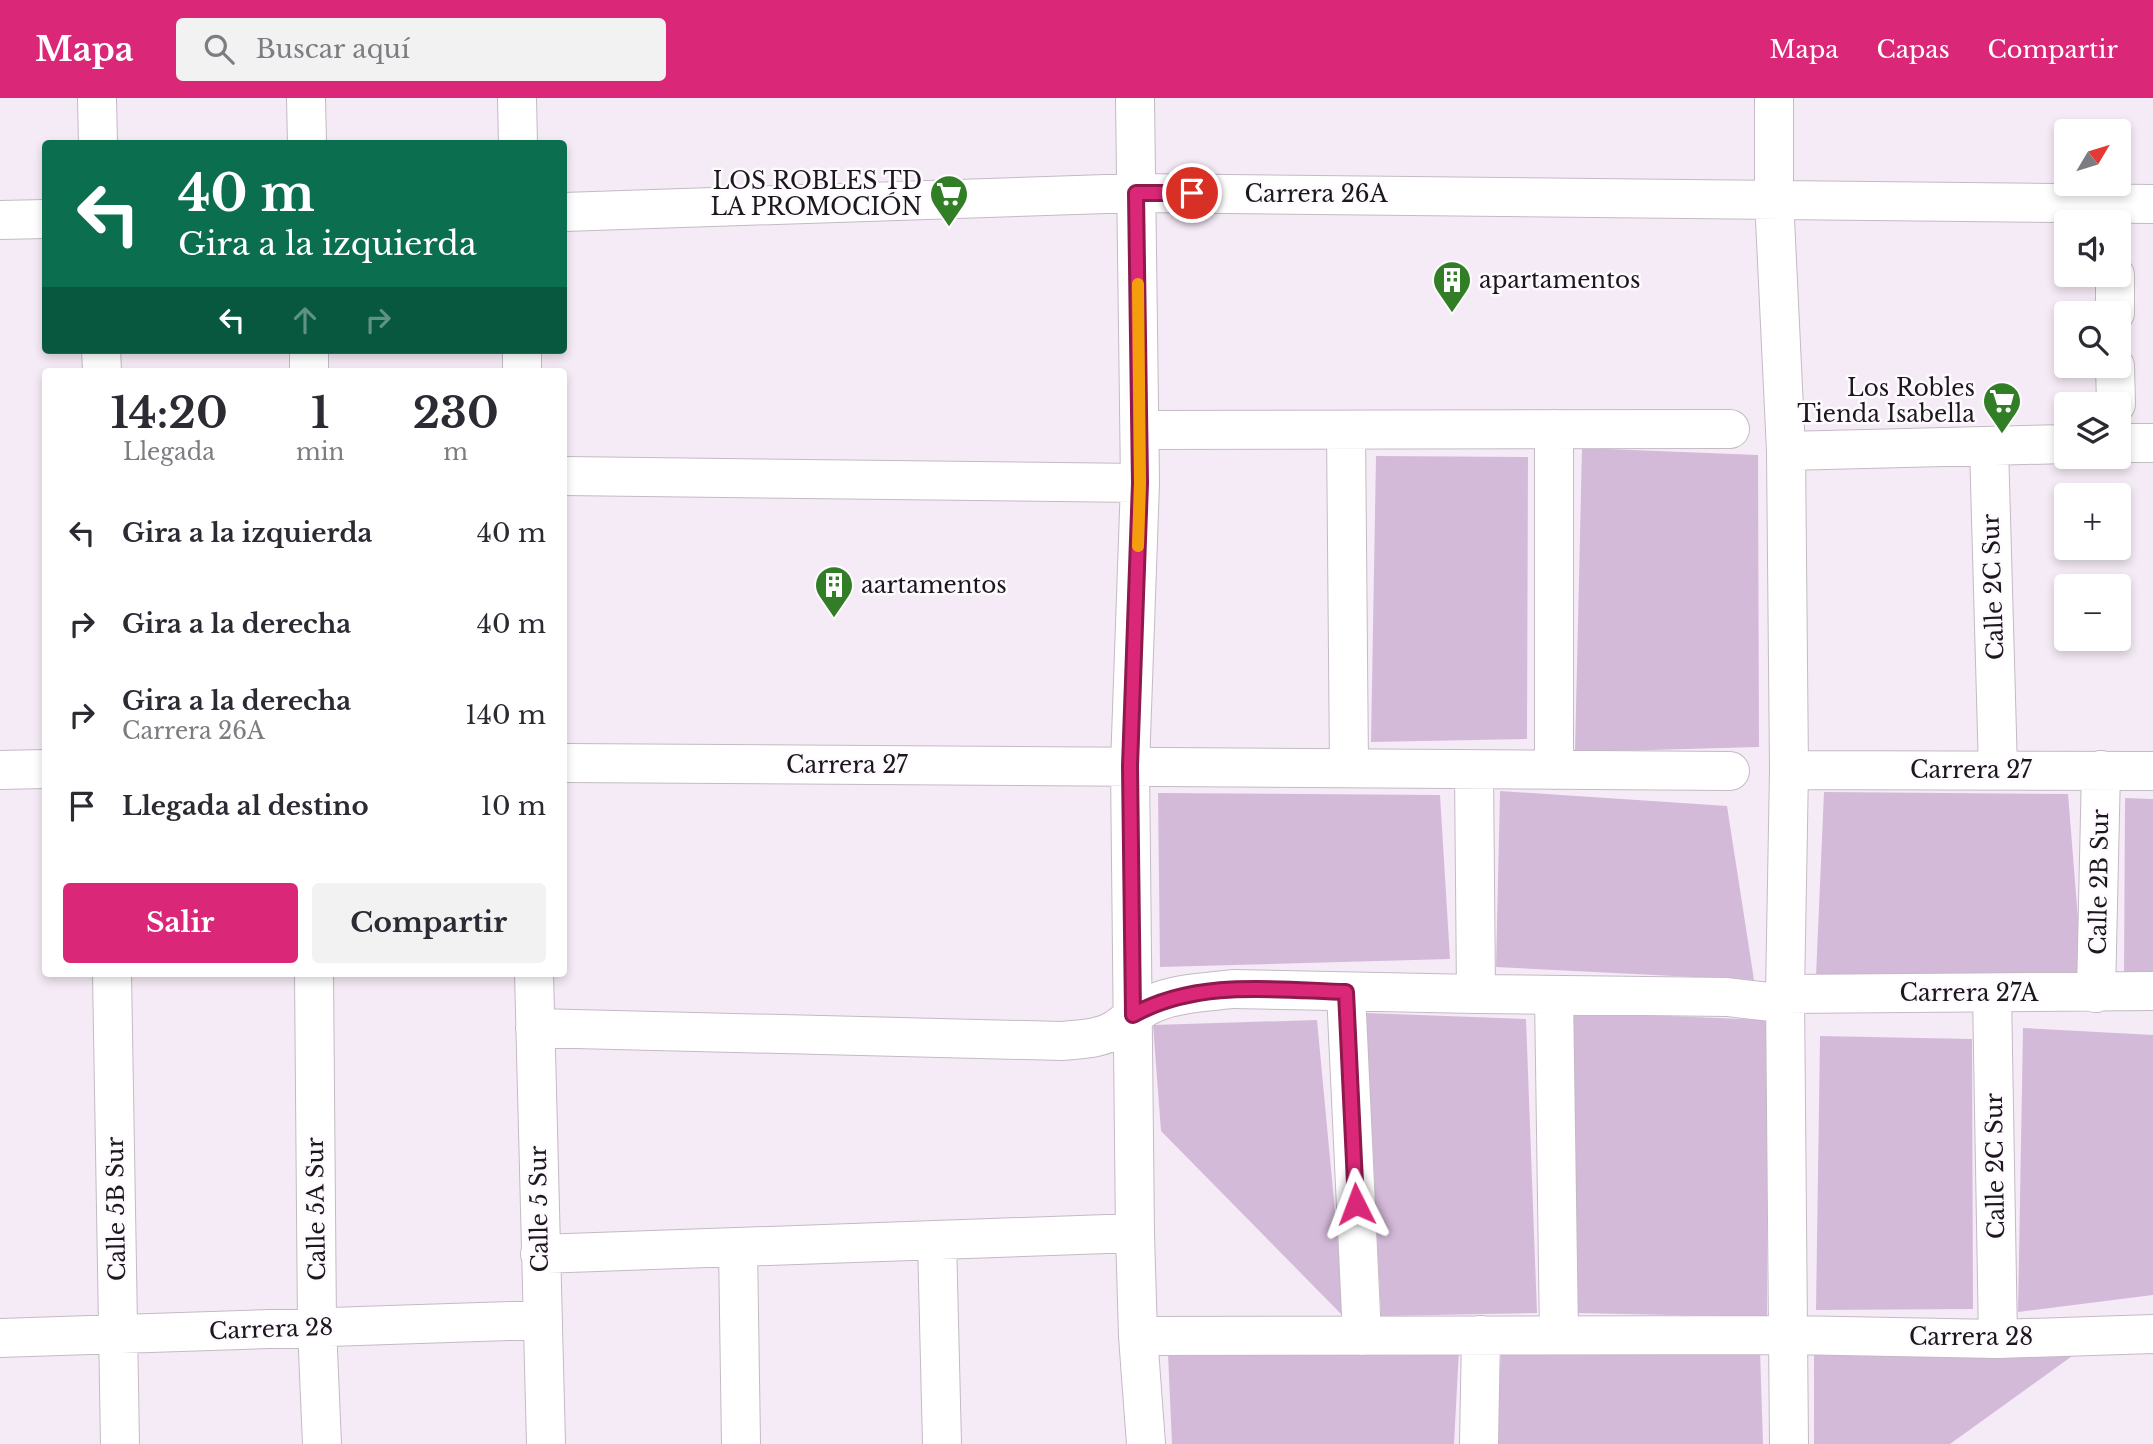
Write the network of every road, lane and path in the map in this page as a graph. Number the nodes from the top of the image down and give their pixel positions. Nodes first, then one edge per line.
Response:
1 (97, 98) edge
2 (306, 98) edge
3 (517, 98) edge
4 (1135, 98) edge
5 (1774, 98) edge
6 (98, 140) edge
7 (307, 140) edge
8 (518, 140) edge
9 (1136, 193) junction
10 (1774, 198) junction
11 (2153, 204) edge
12 (2054, 210) edge
13 (2127, 210) edge
14 (567, 212) edge
15 (42, 219) edge
16 (0, 220) edge
17 (1554, 429) junction
18 (1730, 429) dead end
19 (1140, 430) junction
20 (1346, 430) junction
21 (2131, 443) edge
22 (2153, 443) edge
23 (2054, 444) edge
24 (1989, 446) junction
25 (1786, 451) junction
26 (567, 475) edge
27 (1140, 483) junction
28 (567, 763) edge
29 (1130, 766) junction
30 (1349, 768) junction
31 (42, 769) edge
32 (1998, 769) junction
33 (0, 770) edge
34 (1474, 770) junction
35 (1554, 770) junction
36 (1789, 770) junction
37 (2101, 770) junction
38 (1730, 771) dead end
39 (2153, 771) edge
40 (112, 977) edge
41 (313, 977) edge
42 (534, 977) edge
43 (2153, 991) edge
44 (1346, 992) junction
45 (1992, 993) junction
46 (2096, 993) junction
47 (1476, 994) junction
48 (1785, 994) junction
49 (1553, 995) junction
50 (1133, 1015) junction
51 (535, 1028) junction
52 (1135, 1233) junction
53 (937, 1240) junction
54 (738, 1247) junction
55 (540, 1254) junction
56 (541, 1320) junction
57 (317, 1327) junction
58 (118, 1334) junction
59 (2153, 1334) edge
60 (1481, 1335) junction
61 (1559, 1335) junction
62 (1789, 1335) junction
63 (1138, 1336) junction
64 (1362, 1336) junction
65 (0, 1338) edge
66 (1997, 1339) junction
67 (120, 1444) edge
68 (322, 1444) edge
69 (546, 1444) edge
70 (741, 1444) edge
71 (942, 1444) edge
72 (1146, 1444) edge
73 (1479, 1444) edge
74 (1789, 1444) edge

1 - 6 street
2 - 7 street
3 - 8 street
4 - 9 street
5 - 10 street
9 - 10 street, Carrera 26A
9 - 14 street, Carrera 26A
9 - 19 street
10 - 12 street, Carrera 26A
10 - 25 street
11 - 13 street, Carrera 26A
15 - 16 street
17 - 18 street
17 - 20 street
17 - 35 street
19 - 20 street
19 - 27 street
20 - 30 street
21 - 22 street
23 - 24 street
24 - 25 street
24 - 32 street, Calle 2C Sur
25 - 36 street
26 - 27 street
27 - 29 street
28 - 29 street, Carrera 27
29 - 30 street, Carrera 27
29 - 50 street
30 - 34 street, Carrera 27
31 - 33 street
32 - 36 street, Carrera 27
32 - 37 street, Carrera 27
34 - 35 street, Carrera 27
34 - 47 street
35 - 38 street, Carrera 27
36 - 48 street
37 - 39 street, Carrera 27
37 - 46 street, Calle 2B Sur
40 - 58 street, Calle 5B Sur
41 - 57 street, Calle 5A Sur
42 - 51 street, Calle 5 Sur
43 - 46 street, Carrera 27A
44 - 47 street, Carrera 27A
44 - 50 street, Carrera 27A
44 - 64 street
45 - 46 street, Carrera 27A
45 - 48 street, Carrera 27A
45 - 66 street, Calle 2C Sur
47 - 49 street, Carrera 27A
48 - 49 street, Carrera 27A
48 - 62 street
49 - 61 street
50 - 51 street, Carrera 27A
50 - 52 street
51 - 55 street, Calle 5 Sur
52 - 53 street
52 - 63 street
53 - 54 street
53 - 71 street
54 - 55 street
54 - 70 street
55 - 56 street, Calle 5 Sur
56 - 57 street, Carrera 28
56 - 69 street, Calle 5 Sur
57 - 58 street, Carrera 28
57 - 68 street, Calle 5A Sur
58 - 65 street, Carrera 28
58 - 67 street, Calle 5B Sur
59 - 66 street, Carrera 28
60 - 61 street, Carrera 28
60 - 64 street, Carrera 28
60 - 73 street
61 - 62 street, Carrera 28
62 - 66 street, Carrera 28
62 - 74 street
63 - 64 street, Carrera 28
63 - 72 street

